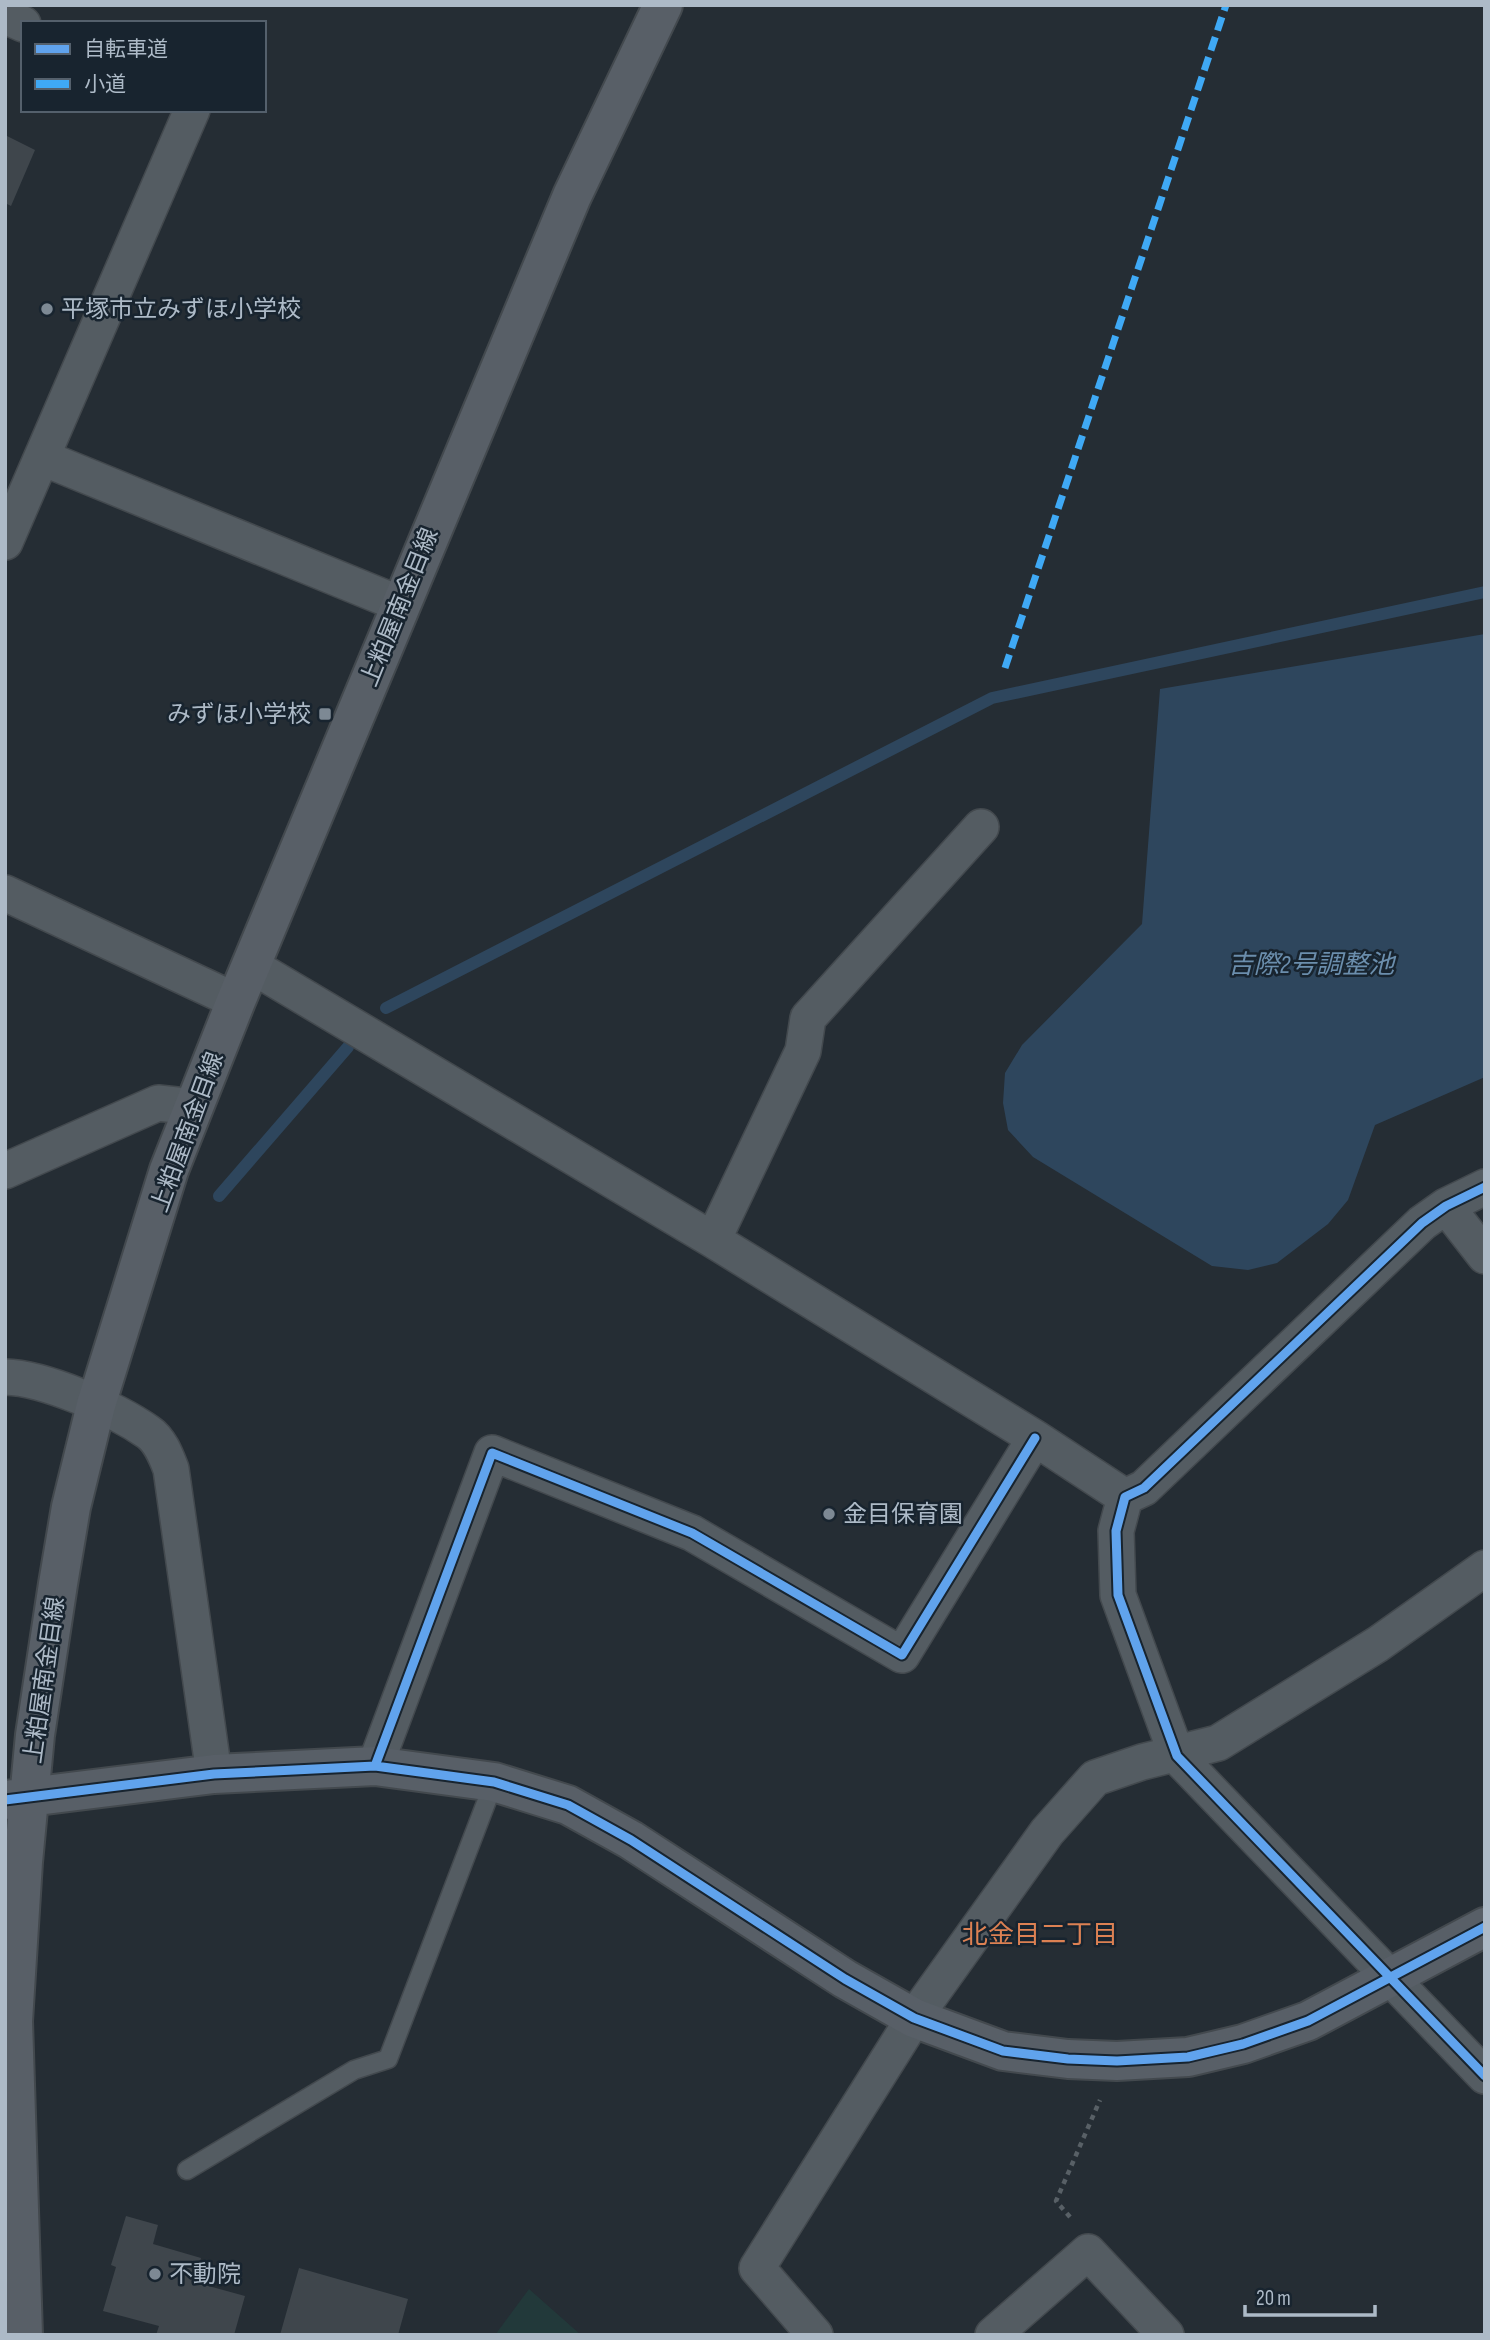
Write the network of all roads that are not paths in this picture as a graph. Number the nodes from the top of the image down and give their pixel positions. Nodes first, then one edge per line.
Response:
1 (663, 5) edge
2 (5, 16) edge
3 (21, 23) edge
4 (191, 112) edge
5 (43, 458) junction
6 (5, 542) edge
7 (400, 604) junction
8 (981, 827) dead end
9 (5, 893) edge
10 (252, 966) junction
11 (236, 1001) junction
12 (195, 1107) junction
13 (5, 1171) edge
14 (1485, 1187) edge
15 (1446, 1206) junction
16 (713, 1240) junction
17 (1485, 1256) edge
18 (5, 1377) edge
19 (96, 1405) junction
20 (1035, 1438) junction
21 (1125, 1497) junction
22 (1485, 1568) edge
23 (1177, 1756) junction
24 (375, 1766) junction
25 (214, 1773) junction
26 (494, 1782) junction
27 (17, 1799) edge
28 (1485, 1927) edge
29 (1391, 1976) junction
30 (915, 2018) junction
31 (1485, 2076) edge
32 (187, 2171) dead end
33 (23, 2335) edge
34 (815, 2335) edge
35 (993, 2335) edge
36 (1166, 2335) edge

1 - 7 main road, 上粕屋南金目線
2 - 3 street
4 - 5 street
5 - 6 street
5 - 7 street
7 - 10 main road, 上粕屋南金目線
8 - 16 street
9 - 11 street
10 - 11 main road, 上粕屋南金目線
10 - 16 street
11 - 12 main road, 上粕屋南金目線
12 - 13 street
12 - 19 main road, 上粕屋南金目線
14 - 15 street
15 - 17 street
15 - 21 street
16 - 20 street
18 - 19 street
19 - 25 street
19 - 27 main road, 上粕屋南金目線
20 - 21 street
20 - 24 street
21 - 23 street
22 - 23 street
23 - 29 street
23 - 30 street
24 - 25 main road
24 - 26 main road
25 - 27 main road
26 - 30 main road
26 - 32 lane
27 - 33 main road, 上粕屋南金目線
28 - 29 main road
29 - 30 main road
29 - 31 street
30 - 34 street
35 - 36 street

